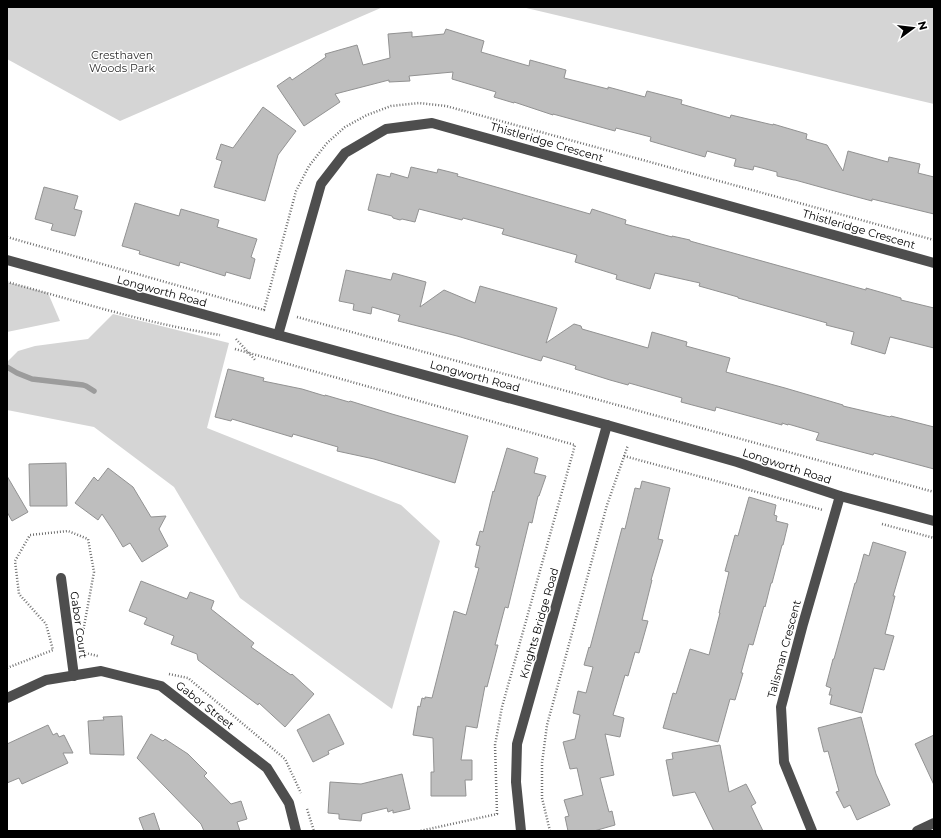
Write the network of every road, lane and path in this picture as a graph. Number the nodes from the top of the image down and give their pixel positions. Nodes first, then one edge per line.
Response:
1 (7, 237) edge
2 (934, 240) edge
3 (7, 260) edge
4 (934, 263) edge
5 (7, 282) edge
6 (297, 317) dead end
7 (220, 335) dead end
8 (278, 335) junction
9 (235, 337) dead end
10 (235, 348) dead end
11 (256, 361) dead end
12 (607, 425) junction
13 (628, 444) dead end
14 (624, 456) junction
15 (934, 492) edge
16 (840, 496) junction
17 (823, 510) dead end
18 (934, 521) edge
19 (876, 522) dead end
20 (934, 538) edge
21 (61, 578) dead end
22 (82, 638) dead end
23 (79, 652) dead end
24 (103, 658) dead end
25 (7, 668) edge
26 (165, 672) dead end
27 (74, 676) junction
28 (7, 698) edge
29 (303, 797) dead end
30 (305, 804) dead end
31 (934, 823) edge
32 (296, 831) edge
33 (314, 831) edge
34 (420, 831) edge
35 (519, 831) edge
36 (550, 831) edge
37 (812, 831) edge
38 (917, 831) edge

1 - 2 path
3 - 8 street, Longworth Road
4 - 8 street, Thistleridge Crescent
5 - 7 path
6 - 15 path
8 - 12 street, Longworth Road
9 - 11 path
10 - 34 path
12 - 16 street, Longworth Road
12 - 35 street, Knights Bridge Road
13 - 14 path
14 - 17 path
14 - 36 path
16 - 18 street, Longworth Road
16 - 37 street, Talisman Crescent
19 - 20 path
21 - 27 street, Gabor Court
22 - 25 path
23 - 24 path
26 - 29 path
27 - 28 street, Gabor Street
27 - 32 street, Gabor Street
30 - 33 path
31 - 38 street

